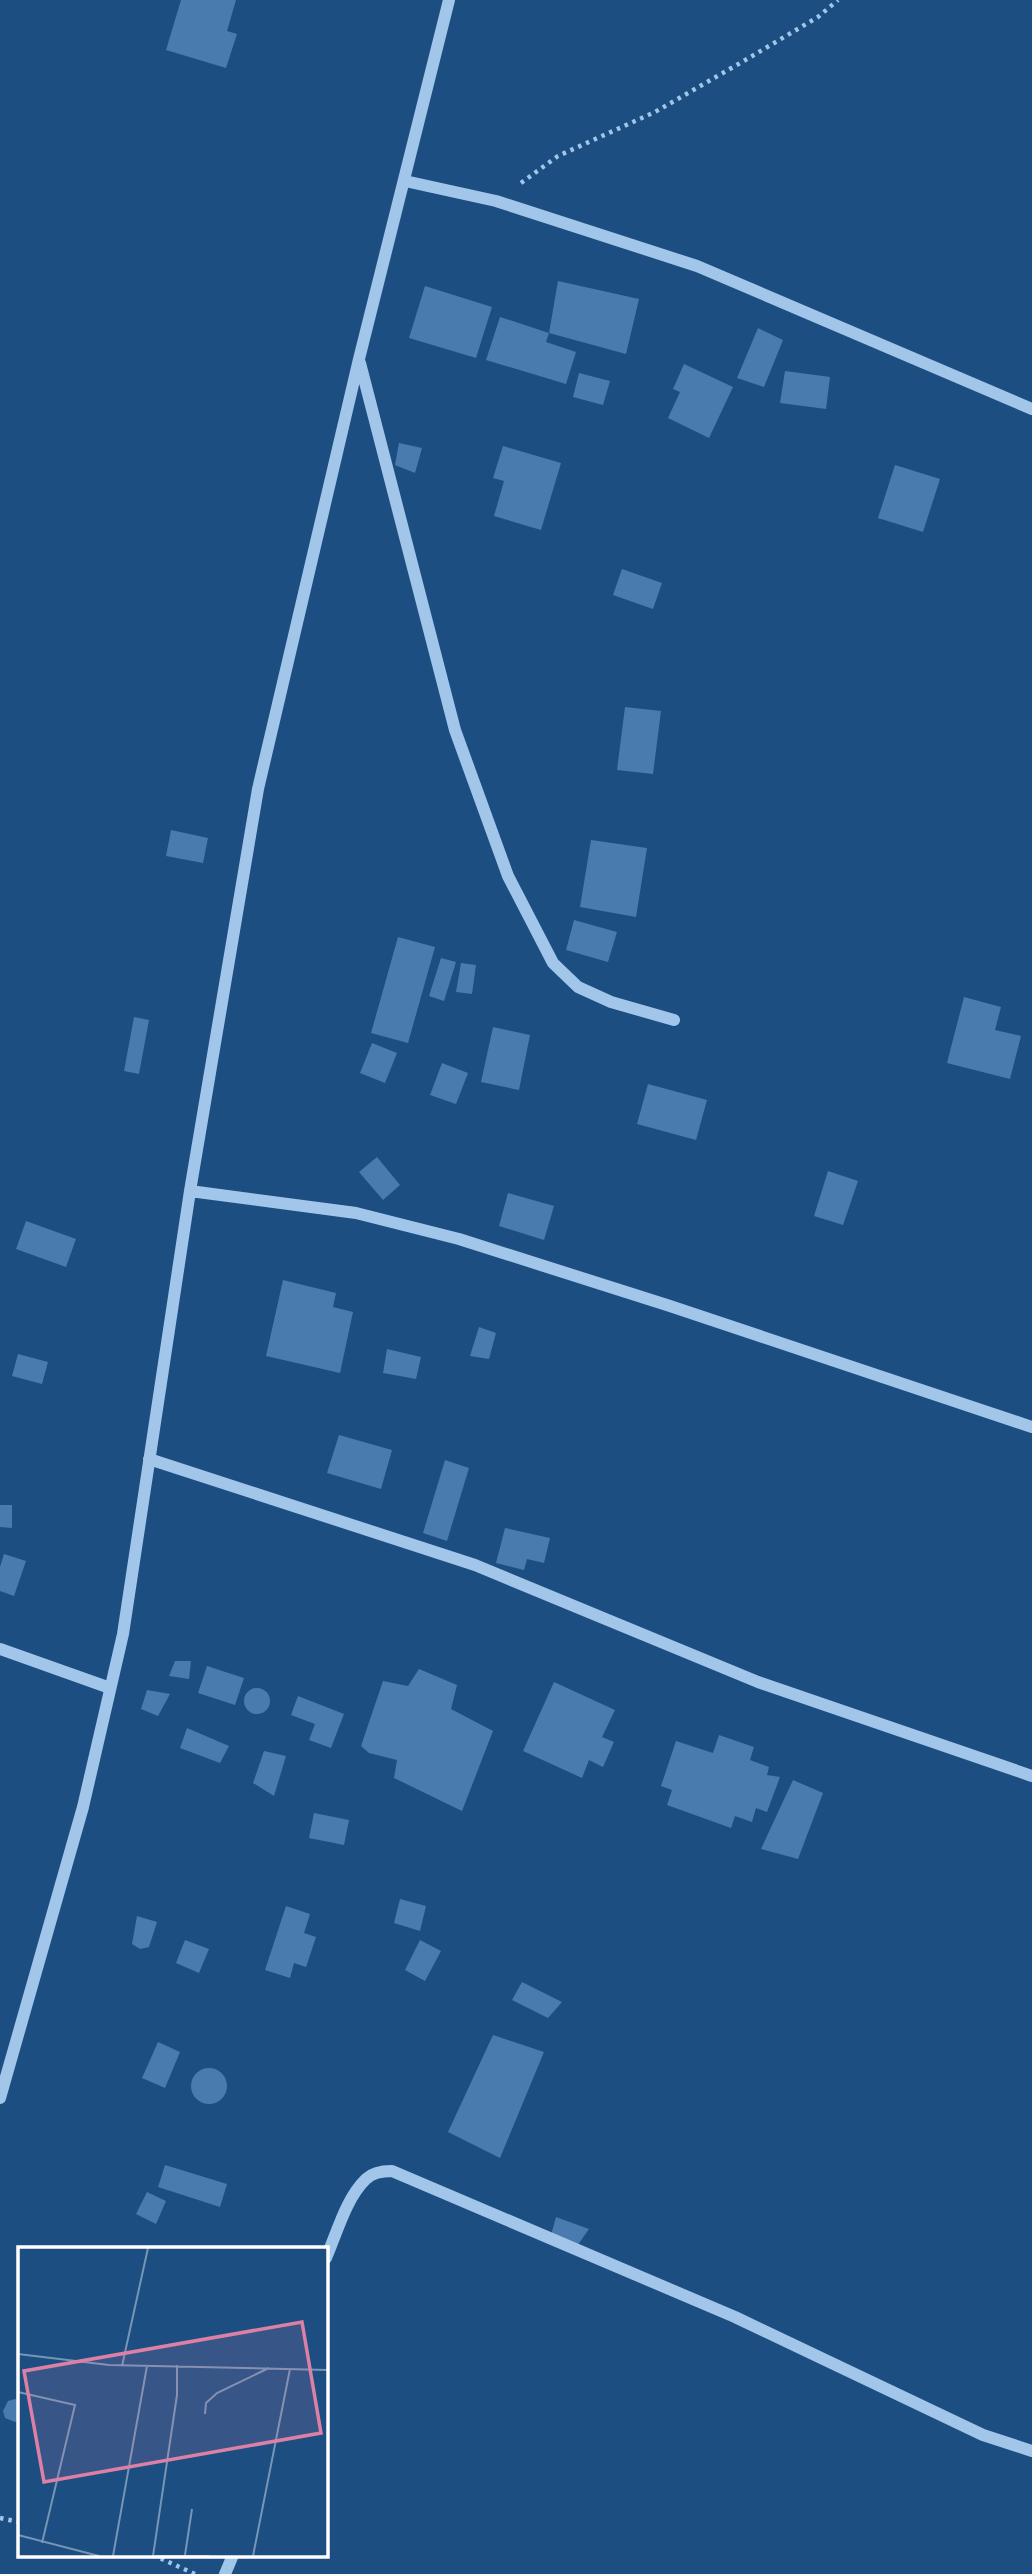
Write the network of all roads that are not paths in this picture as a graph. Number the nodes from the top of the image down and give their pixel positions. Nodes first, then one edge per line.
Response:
1 (449, 0) edge
2 (405, 180) junction
3 (359, 359) junction
4 (1032, 409) edge
5 (674, 1020) dead end
6 (190, 1191) junction
7 (1032, 1427) edge
8 (149, 1459) junction
9 (0, 1649) edge
10 (110, 1688) junction
11 (1032, 1776) edge
12 (0, 2098) edge
13 (327, 2256) edge
14 (1032, 2451) edge
15 (233, 2556) edge
16 (225, 2574) edge

1 - 2 street
2 - 3 street
2 - 4 street
3 - 5 street
3 - 6 street
6 - 7 street
6 - 8 street
8 - 10 street
8 - 11 street
9 - 10 street
10 - 12 street
13 - 14 street
15 - 16 street

